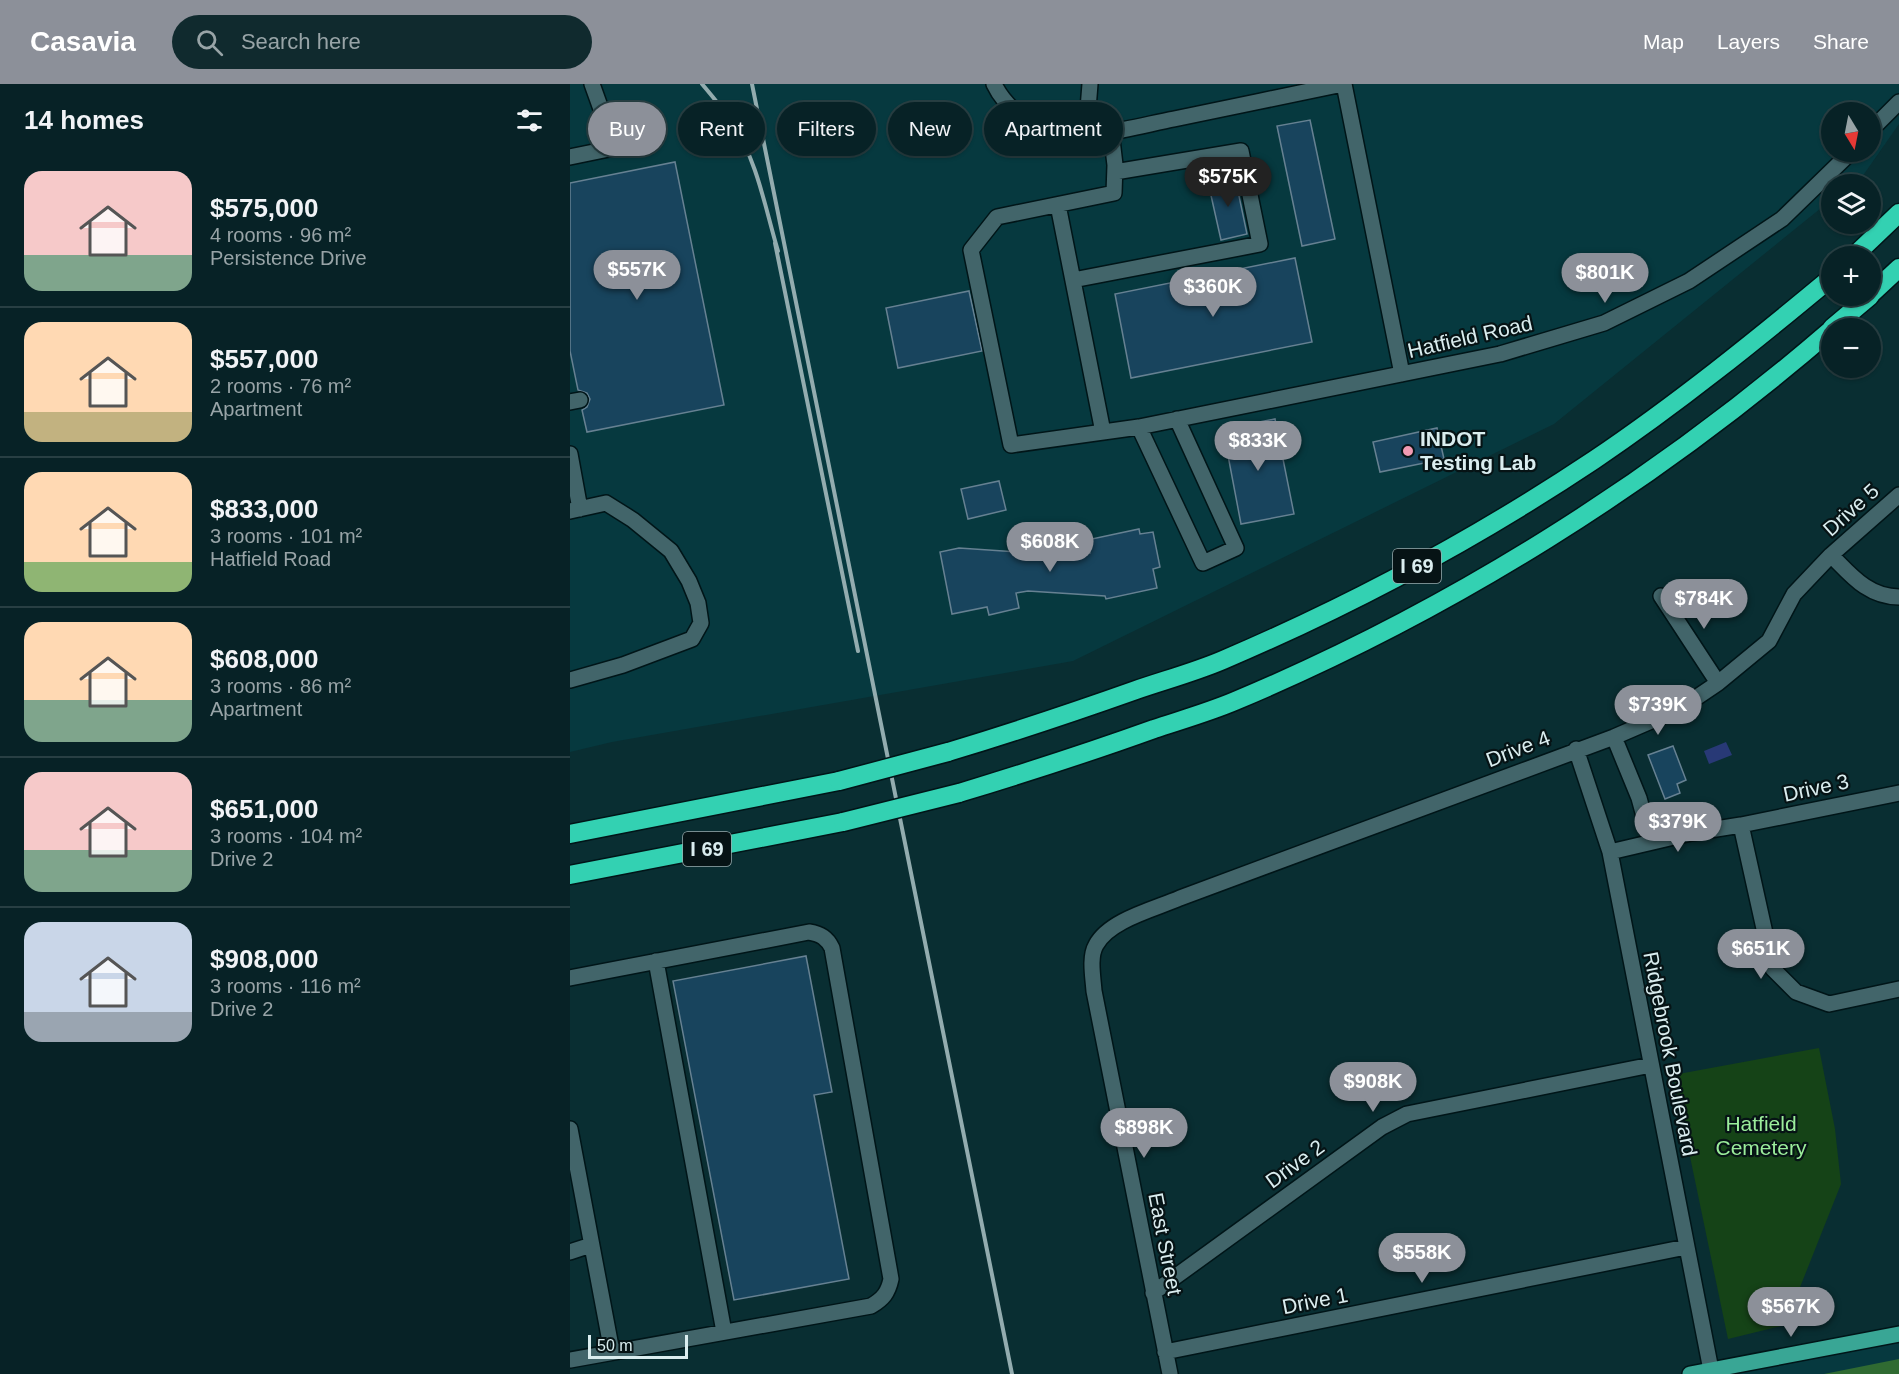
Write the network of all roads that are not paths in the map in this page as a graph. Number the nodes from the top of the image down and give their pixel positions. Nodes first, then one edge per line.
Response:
1 (592, 84) edge
2 (994, 84) edge
3 (1090, 84) edge
4 (1344, 84) edge
5 (1295, 89) edge
6 (598, 102) edge
7 (1007, 102) edge
8 (1089, 102) edge
9 (1899, 102) edge
10 (1881, 121) edge
11 (1123, 128) edge
12 (588, 153) edge
13 (1113, 156) edge
14 (570, 157) edge
15 (1841, 162) edge
16 (1115, 172) junction
17 (1058, 205) junction
18 (1899, 213) edge
19 (1864, 246) edge
20 (1899, 268) edge
21 (1073, 280) junction
22 (1881, 285) edge
23 (1821, 286) edge
24 (1858, 306) edge
25 (1844, 318) edge
26 (1821, 338) edge
27 (1402, 374) junction
28 (1177, 419) junction
29 (1139, 427) junction
30 (1103, 432) junction
31 (570, 454) edge
32 (1899, 495) edge
33 (575, 510) edge
34 (1831, 555) junction
35 (1661, 596) dead end
36 (1899, 597) edge
37 (570, 680) edge
38 (1718, 682) junction
39 (1614, 737) junction
40 (1576, 749) junction
41 (1899, 792) edge
42 (1741, 825) junction
43 (570, 834) edge
44 (1649, 834) junction
45 (1610, 852) junction
46 (570, 875) edge
47 (1095, 945) joint
48 (656, 962) junction
49 (570, 978) edge
50 (1899, 989) edge
51 (1651, 1065) junction
52 (570, 1129) edge
53 (591, 1245) junction
54 (1686, 1247) junction
55 (570, 1252) edge
56 (1154, 1293) junction
57 (724, 1332) junction
58 (1899, 1334) edge
59 (612, 1352) junction
60 (1165, 1352) junction
61 (570, 1360) edge
62 (1711, 1370) junction
63 (1170, 1374) edge
64 (1690, 1374) edge

1 - 6 street
2 - 7 street
3 - 8 street
4 - 5 street
4 - 27 street
5 - 11 street
9 - 10 street
12 - 14 street
13 - 16 street
15 - 27 street, Hatfield Road
16 - 17 street
16 - 21 street
17 - 21 street
17 - 30 street, Hatfield Road
18 - 19 highway
20 - 22 highway, I 69
21 - 30 street
23 - 43 highway, I 69, bridge
24 - 25 highway, I 69
26 - 46 highway, I 69, bridge
27 - 28 street, Hatfield Road
28 - 29 street, Hatfield Road
28 - 29 street
29 - 30 street, Hatfield Road
31 - 33 street
32 - 34 street, Drive 5
33 - 37 street
34 - 36 street
34 - 38 street, Drive 4
35 - 38 street
38 - 39 street, Drive 4
39 - 40 street, Drive 4
39 - 44 street
40 - 45 street, Ridgebrook Boulevard
40 - 47 street, Drive 4
41 - 42 street, Drive 3
42 - 44 street, Drive 3
42 - 50 street
44 - 45 street, Drive 3
45 - 51 street, Ridgebrook Boulevard
47 - 56 street, East Street
48 - 49 street
48 - 57 street
48 - 57 street
51 - 54 street, Ridgebrook Boulevard
51 - 56 street, Drive 2
52 - 53 street
53 - 55 street
53 - 59 street
54 - 60 street, Drive 1
54 - 62 street, Ridgebrook Boulevard
56 - 60 street, East Street
57 - 59 street
58 - 62 main road
59 - 61 street
60 - 63 street, East Street
62 - 64 main road

